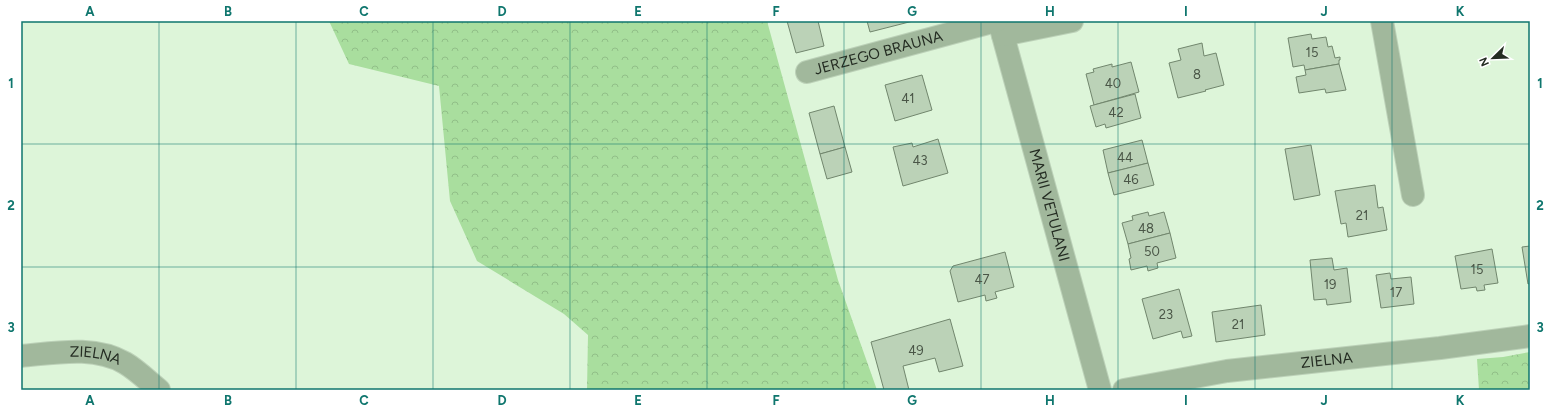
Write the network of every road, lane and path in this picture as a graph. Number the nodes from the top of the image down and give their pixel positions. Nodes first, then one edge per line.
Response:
1 (1072, 21) edge
2 (1382, 21) edge
3 (999, 26) edge
4 (807, 72) dead end
5 (1413, 196) dead end
6 (1530, 336) edge
7 (21, 356) edge
8 (158, 390) edge
9 (1100, 390) edge
10 (1124, 390) edge

1 - 3 street, JERZEGO BRAUNA
2 - 5 street
3 - 4 street, JERZEGO BRAUNA
3 - 9 street, MARII VETULANI
6 - 10 street, ZIELNA
7 - 8 street, ZIELNA

